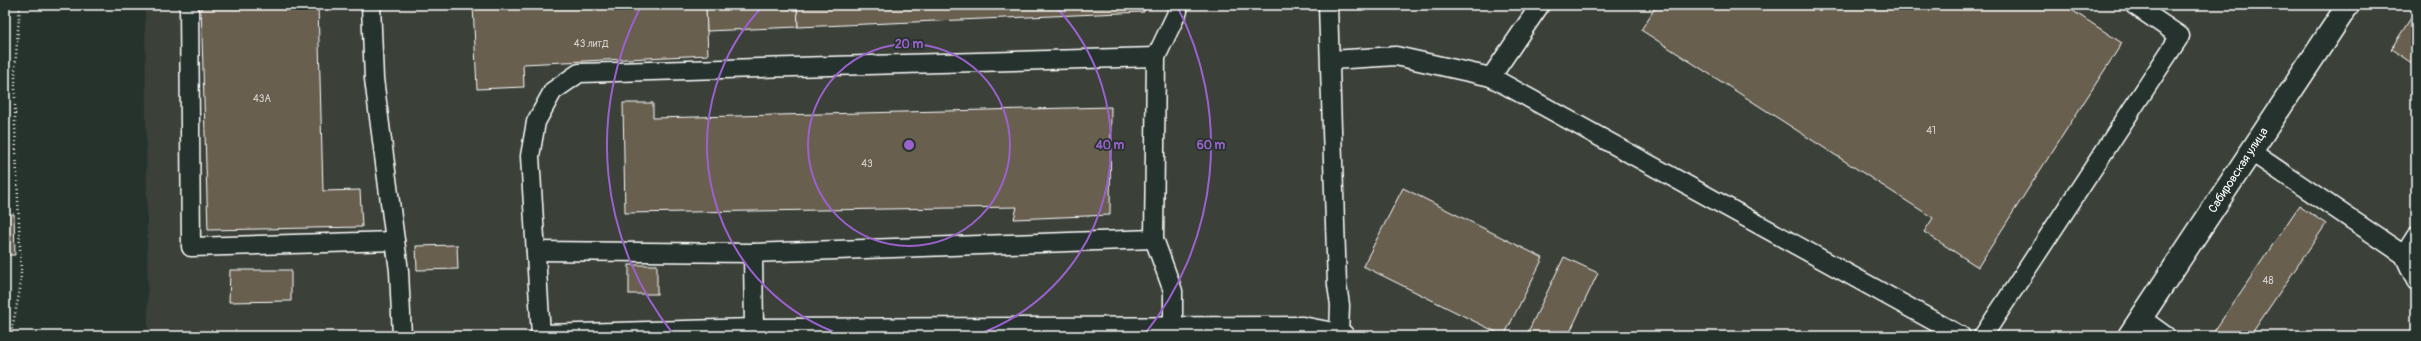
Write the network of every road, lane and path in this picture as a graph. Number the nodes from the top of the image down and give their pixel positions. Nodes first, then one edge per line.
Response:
1 (20, 5) edge
2 (189, 5) edge
3 (371, 5) edge
4 (1178, 5) edge
5 (1328, 5) edge
6 (1540, 5) edge
7 (2134, 5) edge
8 (2348, 5) edge
9 (1156, 57) junction
10 (1331, 60) junction
11 (1491, 77) junction
12 (2250, 151) junction
13 (2416, 236) edge
14 (1154, 239) junction
15 (395, 241) junction
16 (536, 251) junction
17 (753, 253) junction
18 (2404, 255) junction
19 (2416, 281) edge
20 (2141, 318) junction
21 (754, 330) junction
22 (1173, 330) junction
23 (10, 332) dead end
24 (597, 334) edge
25 (1341, 335) edge
26 (402, 336) edge
27 (541, 336) edge
28 (544, 336) edge
29 (1961, 336) edge
30 (1983, 336) edge
31 (2129, 336) edge
32 (2166, 336) edge

1 - 23 path
2 - 15 lane
3 - 15 lane
4 - 9 lane
5 - 10 lane
6 - 11 lane
7 - 30 lane
8 - 12 street, Сабировская улица
9 - 14 lane
9 - 16 lane
10 - 11 lane
10 - 25 lane
11 - 29 lane
12 - 18 lane
12 - 20 street, Сабировская улица
13 - 18 lane
14 - 17 lane
14 - 22 lane
15 - 26 lane
16 - 17 lane
16 - 27 lane
17 - 21 lane
18 - 19 lane
20 - 31 street, Сабировская улица
20 - 32 lane
21 - 22 street
21 - 24 street
22 - 25 street
24 - 28 street

